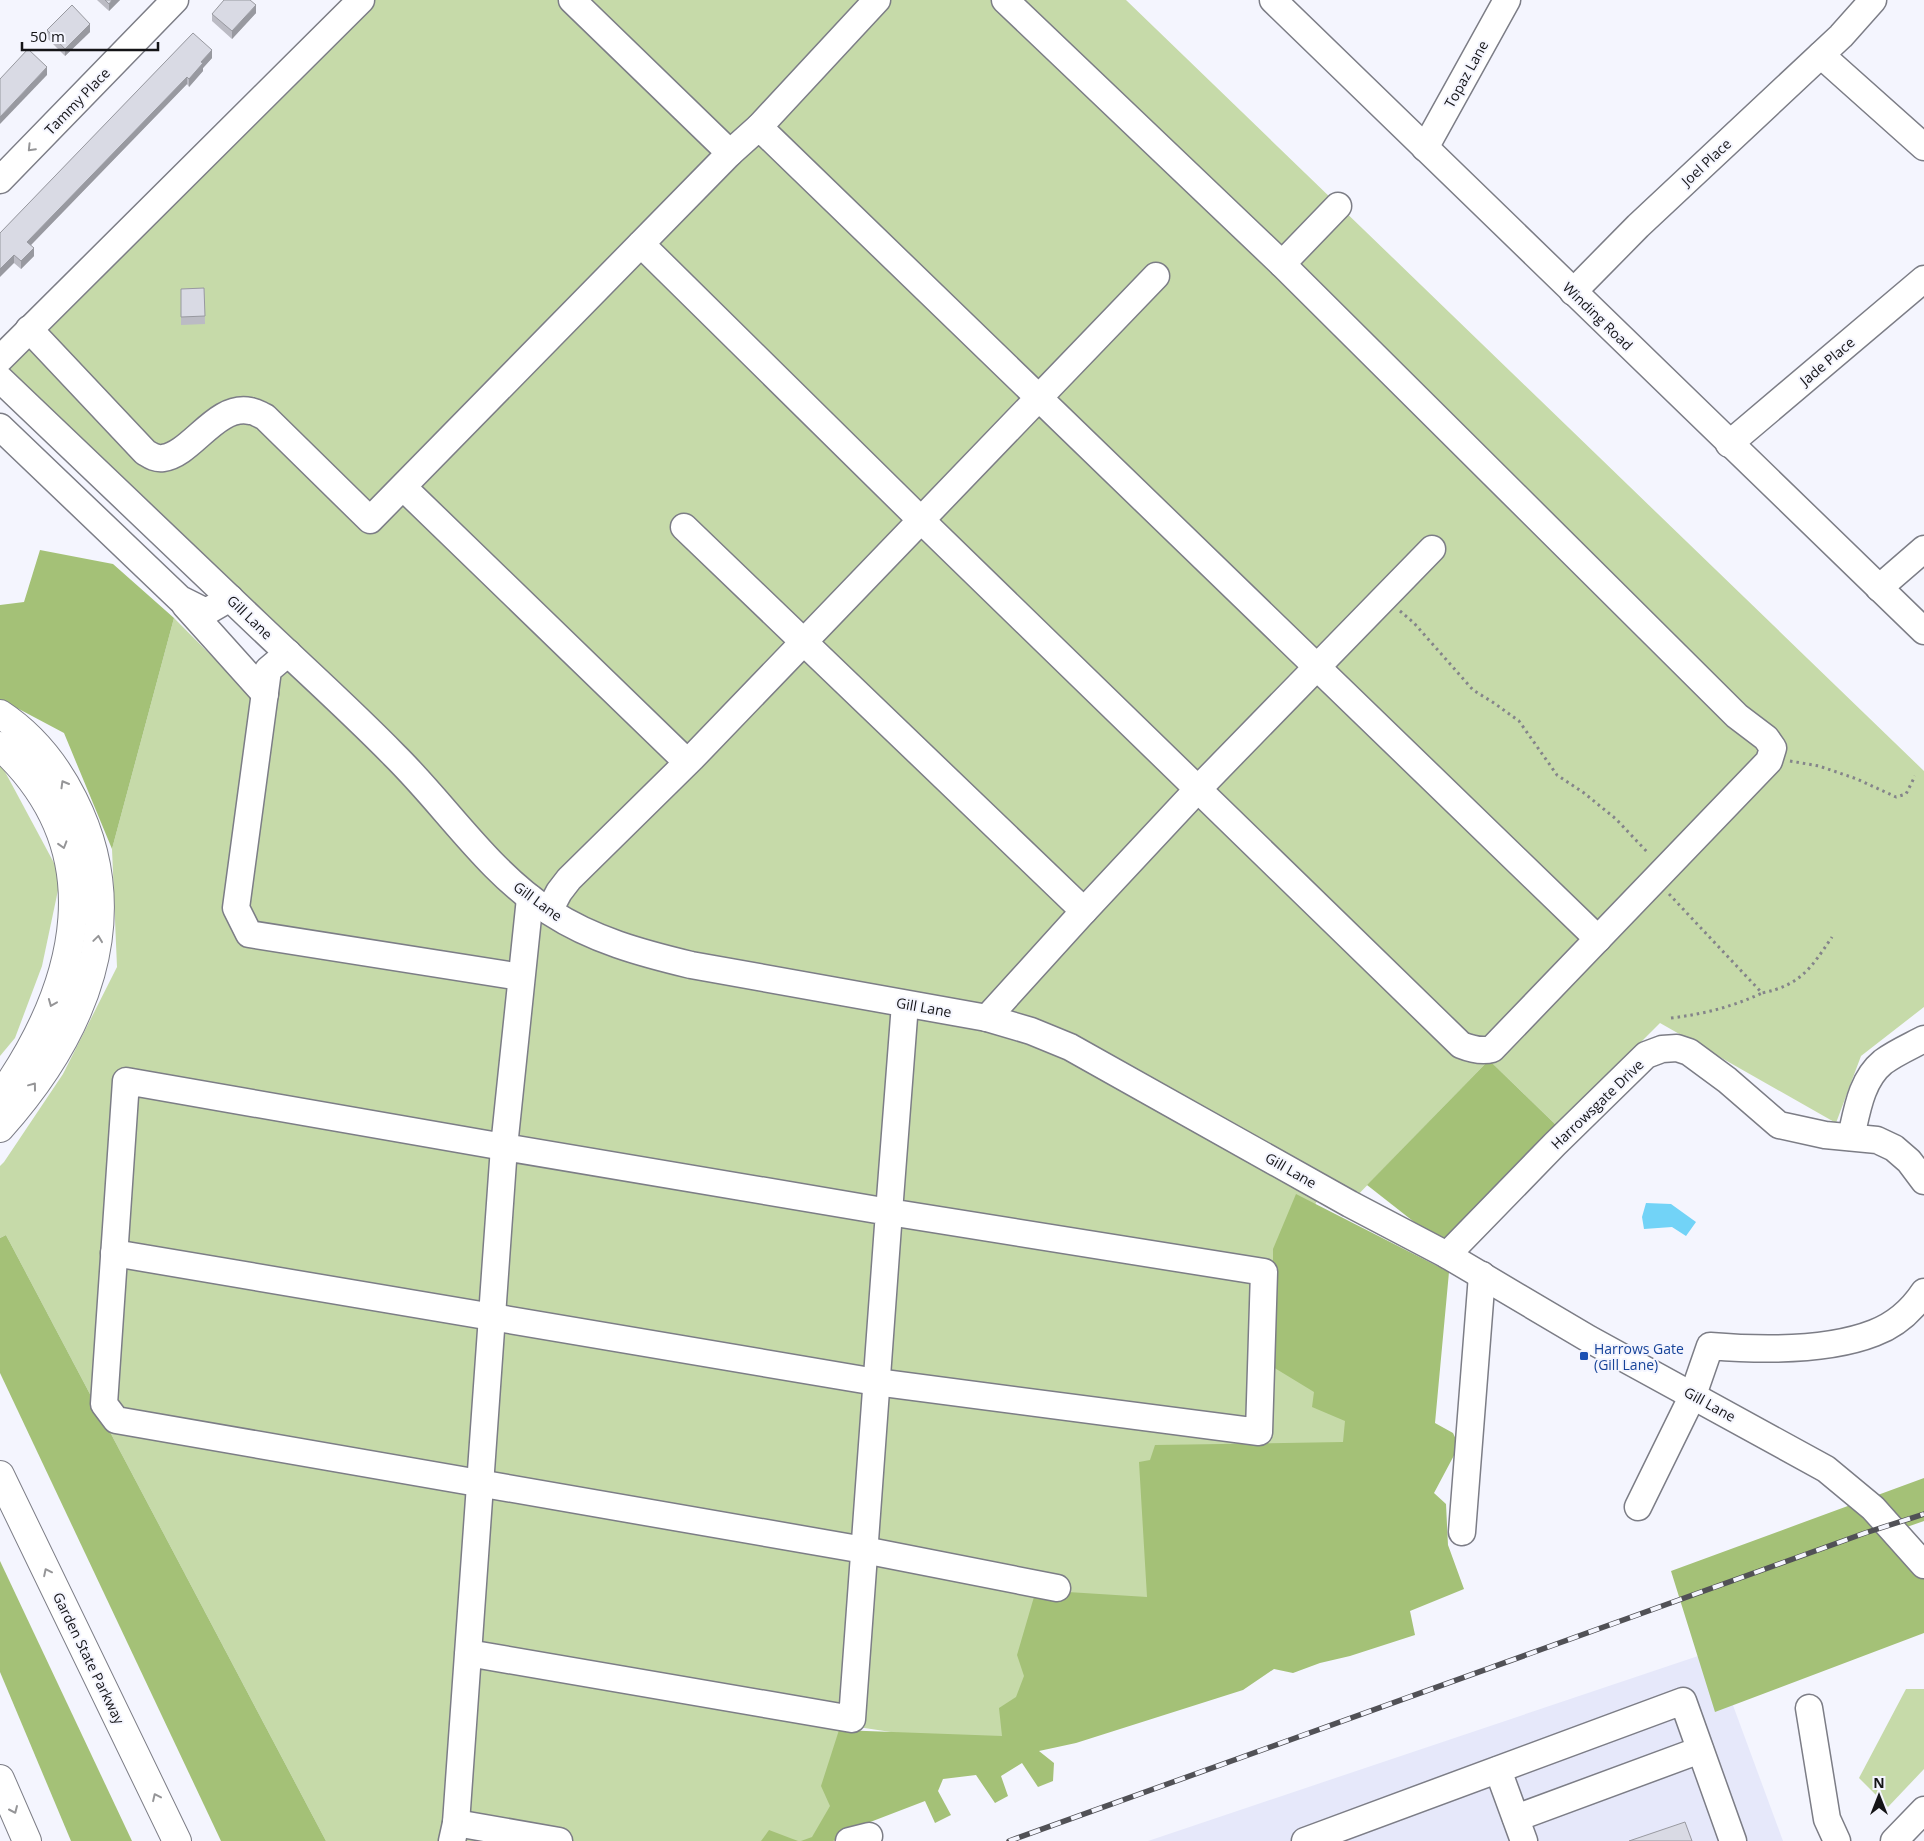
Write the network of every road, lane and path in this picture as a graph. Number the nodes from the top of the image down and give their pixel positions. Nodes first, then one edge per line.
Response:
1 (175, 0) edge
2 (361, 0) edge
3 (572, 0) edge
4 (877, 0) edge
5 (1005, 0) edge
6 (1273, 0) edge
7 (1507, 0) edge
8 (1873, 0) edge
9 (1821, 54) junction
10 (759, 127) junction
11 (1924, 147) edge
12 (1425, 148) junction
13 (730, 153) junction
14 (0, 180) edge
15 (1338, 206) dead end
16 (641, 244) junction
17 (1282, 264) junction
18 (1156, 276) dead end
19 (1924, 279) edge
20 (1573, 292) junction
21 (30, 329) junction
22 (0, 358) edge
23 (0, 379) edge
24 (1040, 397) junction
25 (0, 426) edge
26 (1729, 444) junction
27 (404, 488) junction
28 (921, 520) junction
29 (684, 527) dead end
30 (1432, 549) dead end
31 (1924, 549) edge
32 (1879, 588) junction
33 (230, 598) junction
34 (180, 599) junction
35 (1384, 599) junction
36 (1924, 631) edge
37 (804, 642) junction
38 (288, 653) junction
39 (1318, 666) junction
40 (265, 694) junction
41 (0, 714) edge
42 (0, 746) edge
43 (1770, 757) junction
44 (687, 762) junction
45 (1915, 776) dead end
46 (1198, 789) junction
47 (1659, 875) junction
48 (539, 905) junction
49 (1084, 911) junction
50 (1832, 937) dead end
51 (1598, 939) junction
52 (522, 977) junction
53 (1762, 993) junction
54 (905, 1004) junction
55 (987, 1018) junction
56 (1671, 1018) dead end
57 (1924, 1039) edge
58 (0, 1097) edge
59 (2, 1126) edge
60 (1851, 1137) junction
61 (504, 1147) junction
62 (1924, 1181) edge
63 (888, 1212) junction
64 (114, 1253) junction
65 (1447, 1255) junction
66 (1482, 1275) junction
67 (1924, 1292) edge
68 (492, 1317) junction
69 (876, 1382) junction
70 (1693, 1395) junction
71 (0, 1475) edge
72 (480, 1484) junction
73 (1638, 1506) dead end
74 (1462, 1532) dead end
75 (864, 1550) junction
76 (1924, 1565) edge
77 (1057, 1588) dead end
78 (468, 1653) junction
79 (1809, 1708) dead end
80 (1700, 1750) junction
81 (1498, 1770) junction
82 (0, 1779) edge
83 (1924, 1810) edge
84 (0, 1825) edge
85 (1520, 1829) edge
86 (454, 1832) edge
87 (12, 1841) edge
88 (27, 1841) edge
89 (177, 1841) edge
90 (559, 1841) edge
91 (1305, 1841) edge
92 (1733, 1841) edge
93 (1837, 1841) edge
94 (1894, 1841) edge

1 -> 14 street, Tammy Place
2 - 21 street
3 - 13 street
4 - 10 street
5 - 17 street
6 - 12 street, Winding Road
7 - 12 street, Topaz Lane
8 - 9 street, Joel Place
9 - 11 street
9 - 20 street, Joel Place
10 - 13 street
10 - 24 street
12 - 20 street, Winding Road
13 - 16 street
15 - 17 street
16 - 27 street
16 - 28 street
17 - 43 street
18 - 24 street
19 - 26 street, Jade Place
20 - 26 street, Winding Road
21 - 22 street
21 - 27 street
23 - 33 street, Gill Lane
24 - 28 street
24 - 39 street
25 - 34 street
26 - 32 street, Winding Road
27 - 44 street
28 - 37 street
28 - 46 street
29 - 37 street
30 - 35 street
31 - 32 street
32 - 36 street, Winding Road
33 - 34 street
33 - 38 street, Gill Lane
34 - 40 street
35 - 39 street
35 - 47 path
37 - 44 street
37 - 49 street
38 - 40 street
38 - 48 street, Gill Lane
39 - 46 street
39 - 51 street
40 - 52 street
59 -> 41 highway
42 -> 58 highway
43 - 45 path
43 - 47 street
44 - 48 street
46 - 49 street
46 - 51 street
47 - 51 street
47 - 53 path
48 - 52 street
48 - 54 street, Gill Lane
49 - 55 street
50 - 53 path
52 - 61 street
53 - 56 path
54 - 55 street, Gill Lane
54 - 63 street
55 - 65 street, Gill Lane
57 - 60 street
60 - 62 street, Harrowsgate Drive
60 - 65 street, Harrowsgate Drive
61 - 63 street
61 - 64 street
61 - 68 street
63 - 69 street
63 - 69 street
64 - 68 street
64 - 72 street
65 - 66 street, Gill Lane
66 - 70 street, Gill Lane
66 - 74 street
67 - 70 street
68 - 69 street
68 - 72 street
69 - 75 street
70 - 73 street
70 - 76 street, Gill Lane
89 -> 71 highway, Garden State Parkway
72 - 75 street
72 - 78 street
75 - 77 street
75 - 78 street
78 - 86 street
79 - 93 street
80 - 81 street
80 - 85 street
80 - 92 street
81 - 85 street
81 - 91 street
82 -> 88 highway
83 - 94 street
84 - 87 highway
86 - 90 street

